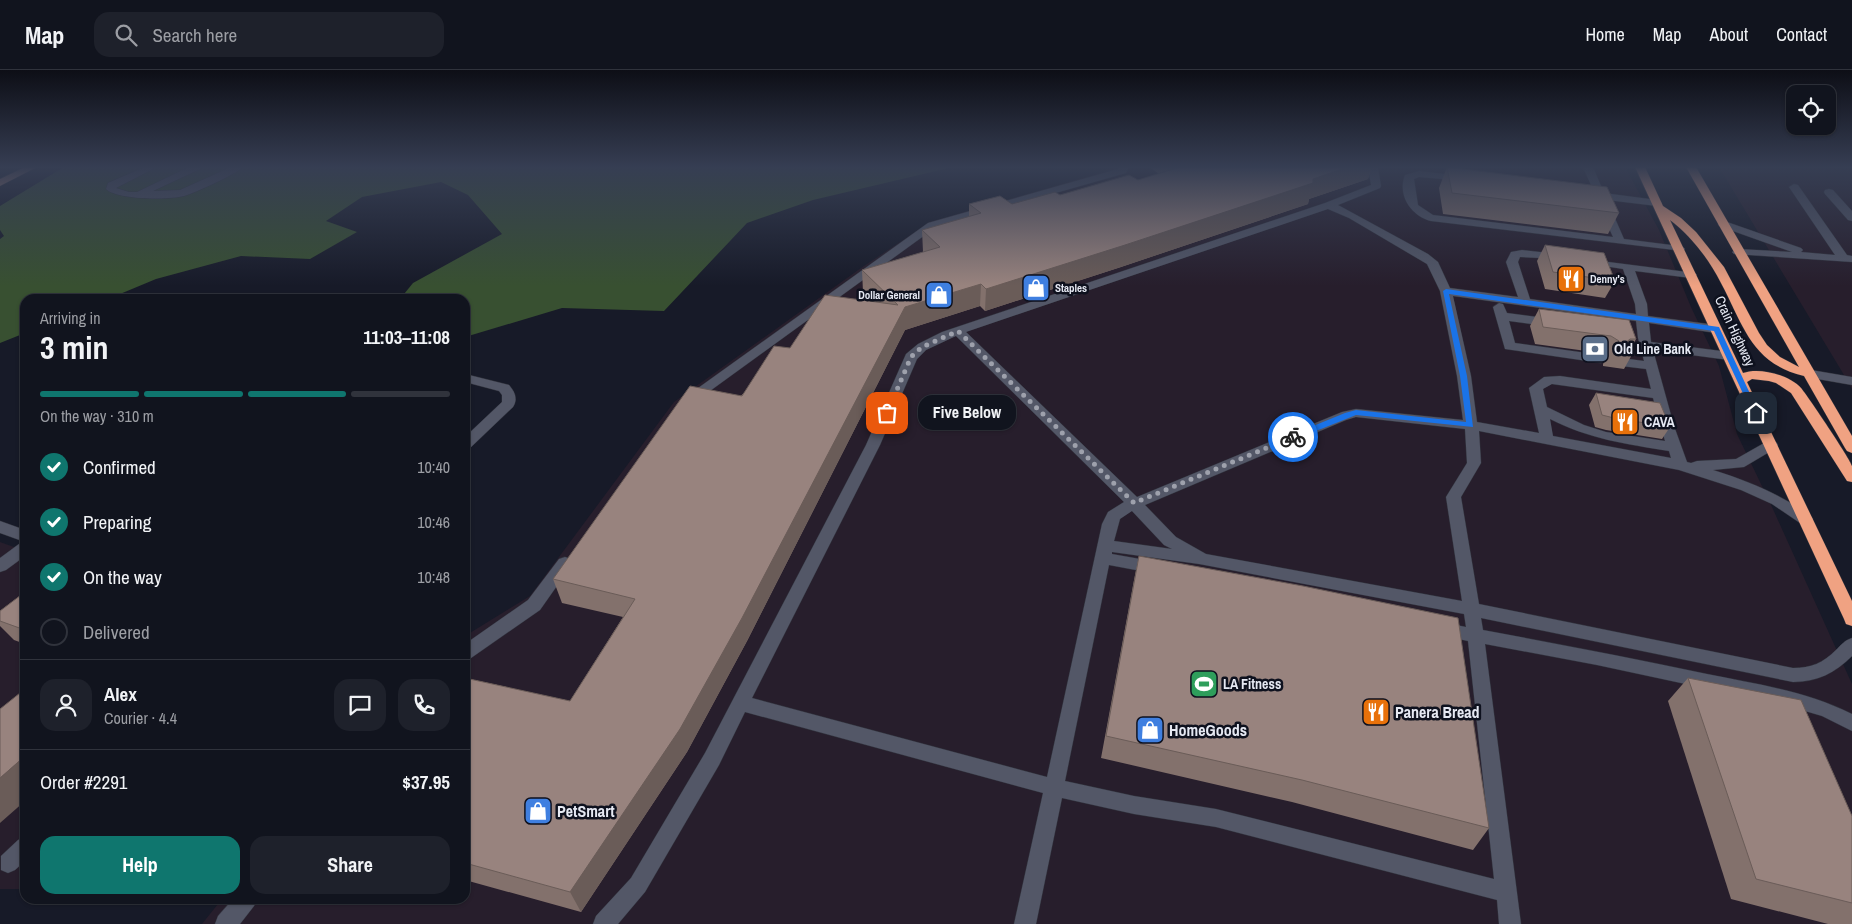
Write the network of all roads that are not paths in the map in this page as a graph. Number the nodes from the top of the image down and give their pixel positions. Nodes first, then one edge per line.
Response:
1 (1659, 206) edge
2 (998, 207) edge
3 (1324, 207) edge
4 (1333, 207) edge
5 (1413, 207) edge
6 (1604, 207) edge
7 (1660, 207) edge
8 (1714, 207) edge
9 (1809, 207) edge
10 (1843, 207) edge
11 (1852, 218) edge
12 (1724, 224) junction
13 (1620, 242) junction
14 (1679, 249) junction
15 (1738, 252) junction
16 (1825, 257) junction
17 (1848, 258) edge
18 (1628, 266) junction
19 (1691, 275) junction
20 (1446, 291) junction
21 (1496, 298) junction
22 (1525, 302) junction
23 (1501, 316) junction
24 (1642, 317) junction
25 (1568, 325) edge
26 (1716, 329) junction
27 (958, 331) junction
28 (1642, 338) junction
29 (1729, 356) junction
30 (1601, 359) dead end
31 (1621, 362) edge
32 (1652, 366) junction
33 (1811, 374) junction
34 (470, 379) edge
35 (1740, 380) junction
36 (1852, 381) edge
37 (1660, 395) junction
38 (681, 409) edge
39 (1540, 409) junction
40 (1470, 425) junction
41 (1547, 439) junction
42 (470, 441) edge
43 (1771, 445) junction
44 (1674, 446) junction
45 (1852, 448) edge
46 (1680, 466) junction
47 (1852, 477) edge
48 (1134, 503) junction
49 (1805, 518) junction
50 (0, 527) edge
51 (20, 534) edge
52 (575, 550) edge
53 (1104, 551) junction
54 (20, 552) edge
55 (1202, 559) junction
56 (0, 566) edge
57 (1174, 572) edge
58 (1471, 609) junction
59 (1852, 619) edge
60 (1429, 627) edge
61 (1476, 637) junction
62 (1852, 645) edge
63 (470, 649) edge
64 (741, 703) junction
65 (1852, 724) edge
66 (1055, 788) junction
67 (20, 852) edge
68 (8, 863) dead end
69 (1506, 892) junction
70 (243, 904) edge
71 (226, 924) edge
72 (604, 924) edge
73 (1025, 924) edge
74 (1510, 924) edge

1 - 14 highway, Crain Highway
2 - 38 street
3 - 27 street
4 - 20 street
5 - 13 street
6 - 13 street
7 - 33 highway
8 - 12 highway
9 - 17 street
10 - 11 street
12 - 15 highway
12 - 16 street
13 - 14 street
14 - 19 highway, Crain Highway
15 - 16 street
15 - 33 highway
16 - 17 street
18 - 19 street
18 - 22 street
18 - 24 street
19 - 26 highway, Crain Highway
20 - 21 street
20 - 40 street
21 - 22 street
21 - 23 street
22 - 24 street
23 - 25 street
23 - 30 street
24 - 26 street
24 - 28 street
26 - 29 highway, Crain Highway
27 - 48 street
27 - 64 street
28 - 29 street
28 - 32 street
29 - 35 highway, Crain Highway
31 - 32 street
32 - 37 street
33 - 36 street
33 - 45 highway
34 - 42 street
35 - 43 highway, Crain Highway
35 - 47 highway
37 - 39 street
37 - 44 street
39 - 41 street
39 - 44 street
40 - 41 street
40 - 48 street
40 - 58 street
41 - 46 street
43 - 46 street
43 - 49 highway, Crain Highway
44 - 46 street
46 - 49 street
48 - 53 street
48 - 55 street
49 - 59 highway, Crain Highway
50 - 51 street
52 - 63 street
53 - 55 street
53 - 57 street
53 - 66 street
54 - 56 street
55 - 58 street
58 - 61 street
58 - 62 street
60 - 61 street
61 - 65 street
61 - 69 street
64 - 66 street
64 - 72 street
66 - 69 street
66 - 73 street
67 - 68 street
69 - 74 street
70 - 71 street

